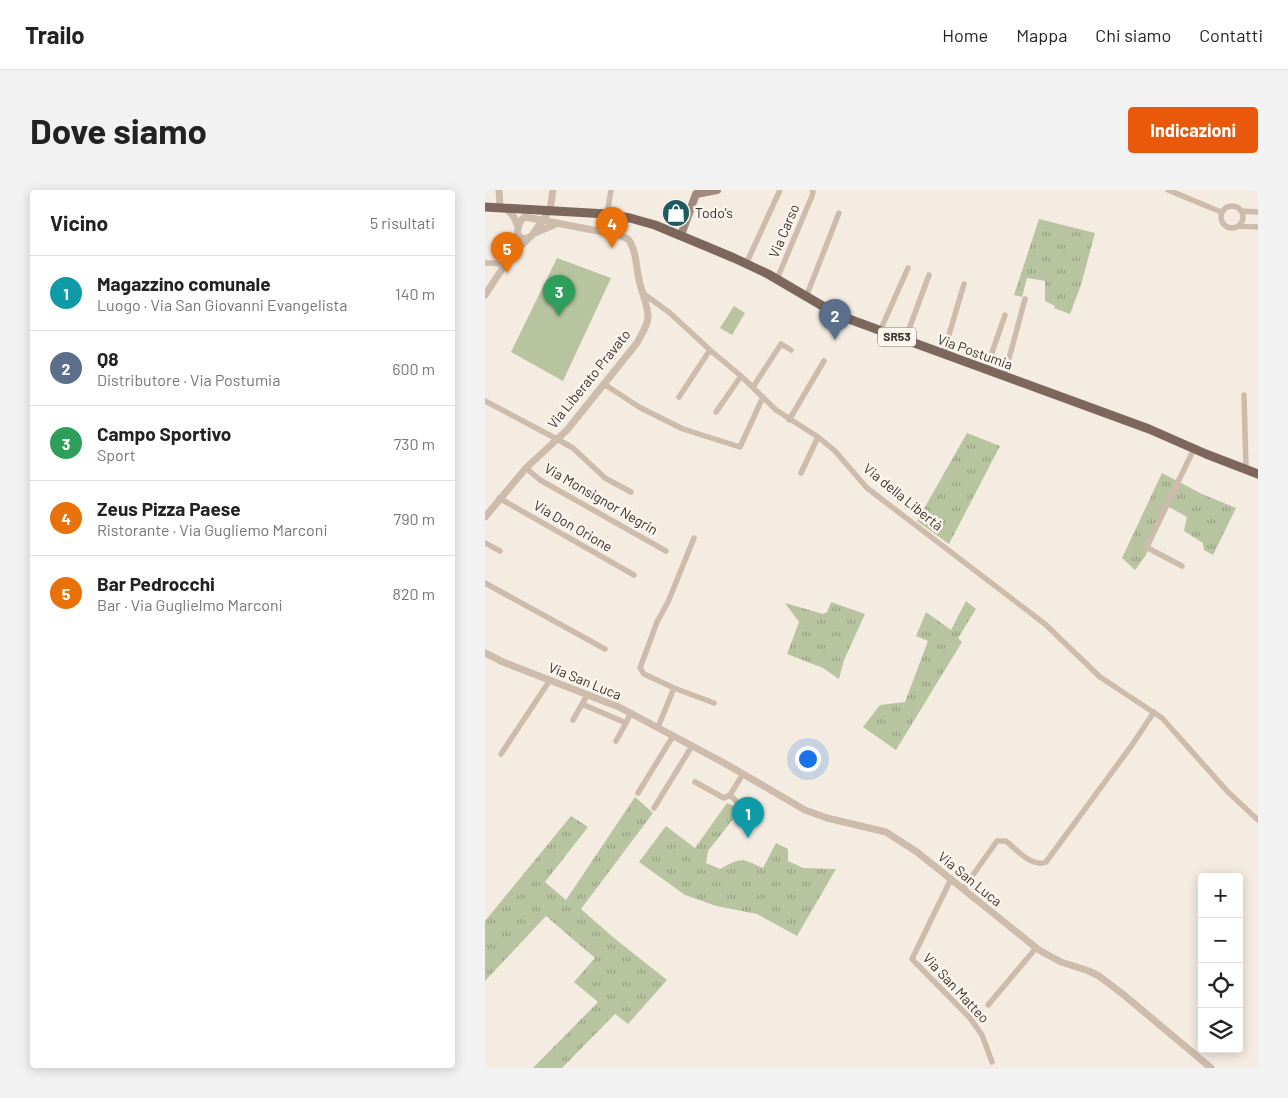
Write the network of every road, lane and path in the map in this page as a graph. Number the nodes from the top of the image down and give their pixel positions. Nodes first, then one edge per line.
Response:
1 (499, 190) edge
2 (553, 190) edge
3 (611, 190) edge
4 (717, 190) edge
5 (780, 190) edge
6 (1168, 190) edge
7 (813, 191) edge
8 (696, 192) edge
9 (485, 207) edge
10 (503, 208) junction
11 (533, 210) junction
12 (551, 210) junction
13 (1241, 211) junction
14 (1221, 212) junction
15 (1258, 212) edge
16 (607, 214) junction
17 (839, 214) dead end
18 (539, 221) junction
19 (556, 224) junction
20 (1239, 226) junction
21 (519, 227) junction
22 (1258, 228) edge
23 (531, 236) junction
24 (681, 236) junction
25 (512, 255) junction
26 (485, 264) edge
27 (746, 264) junction
28 (505, 266) junction
29 (908, 268) dead end
30 (929, 275) dead end
31 (777, 280) junction
32 (964, 284) dead end
33 (643, 294) junction
34 (485, 295) edge
35 (806, 297) junction
36 (1025, 299) dead end
37 (1005, 315) dead end
38 (880, 331) junction
39 (905, 340) junction
40 (710, 350) junction
41 (791, 350) dead end
42 (943, 354) junction
43 (824, 361) dead end
44 (986, 370) junction
45 (741, 376) junction
46 (1004, 376) junction
47 (604, 384) junction
48 (753, 387) junction
49 (1244, 395) dead end
50 (679, 397) dead end
51 (763, 397) junction
52 (485, 401) edge
53 (716, 412) dead end
54 (789, 420) junction
55 (557, 438) junction
56 (818, 438) junction
57 (1193, 449) junction
58 (526, 468) junction
59 (1246, 470) junction
60 (801, 473) dead end
61 (1258, 474) edge
62 (631, 492) dead end
63 (499, 498) junction
64 (485, 517) edge
65 (694, 538) dead end
66 (485, 543) edge
67 (500, 551) dead end
68 (665, 551) dead end
69 (1182, 566) dead end
70 (634, 575) dead end
71 (485, 583) edge
72 (605, 649) dead end
73 (485, 653) edge
74 (550, 680) junction
75 (674, 688) junction
76 (588, 694) junction
77 (714, 703) dead end
78 (582, 704) junction
79 (1154, 712) junction
80 (631, 713) junction
81 (573, 720) dead end
82 (626, 723) junction
83 (658, 727) junction
84 (673, 736) junction
85 (616, 741) dead end
86 (692, 746) junction
87 (501, 754) dead end
88 (743, 774) junction
89 (695, 782) dead end
90 (638, 793) dead end
91 (730, 795) junction
92 (654, 808) dead end
93 (743, 808) dead end
94 (1258, 820) edge
95 (951, 879) junction
96 (963, 889) junction
97 (1036, 948) junction
98 (988, 1005) dead end
99 (992, 1062) dead end
100 (1211, 1068) edge

1 - 10 street
2 - 12 street
3 - 16 street
4 - 8 main road
5 - 27 street
6 - 14 street
7 - 31 street, Via Carso
8 - 24 main road
9 - 10 main road, Via Postumia / SR53
10 - 11 main road, Via Postumia / SR53
10 - 21 street
11 - 12 main road, Via Postumia / SR53
11 - 18 street
11 - 21 street
12 - 16 main road, Via Postumia / SR53
12 - 18 street
13 - 14 street
13 - 15 street
13 - 20 street
14 - 20 street
16 - 24 main road, Via Postumia / SR53
17 - 35 street
18 - 19 street
18 - 21 street
18 - 23 street
19 - 23 street
19 - 33 street, Via Liberato Pravato
20 - 22 street
21 - 23 street
21 - 25 street
23 - 25 street
24 - 27 main road, Via Postumia / SR53
25 - 28 street
26 - 28 street
27 - 31 main road, Via Postumia / SR53
28 - 34 street
29 - 38 street
30 - 39 street
31 - 35 main road, Via Postumia / SR53
32 - 42 street
33 - 40 street, Via della Libertà
33 - 47 street, Via Liberato Pravato
35 - 38 main road, Via Postumia / SR53
36 - 46 street
37 - 44 street
38 - 39 main road, Via Postumia / SR53
39 - 42 main road, Via Postumia / SR53
40 - 45 street, Via della Libertà
40 - 50 street
41 - 48 street
42 - 44 main road, Via Postumia / SR53
43 - 54 street
44 - 46 main road, Via Postumia / SR53
45 - 48 street, Via della Libertà
45 - 53 street
46 - 57 main road, Via Postumia / SR53
47 - 51 street
47 - 55 street, Via Liberato Pravato
48 - 51 street, Via della Libertà
49 - 59 street
51 - 54 street, Via della Libertà
52 - 55 street
54 - 56 street, Via della Libertà
55 - 58 street, Via Liberato Pravato
55 - 62 street
56 - 60 street
56 - 79 street, Via della Libertà
57 - 59 main road, Via Postumia / SR53
57 - 69 street
58 - 63 street, Via Liberato Pravato
58 - 68 street, Via Monsignor Negrin
59 - 61 main road, Via Postumia / SR53
63 - 64 street, Via Liberato Pravato
63 - 70 street, Via Don Orione
65 - 75 street
66 - 67 street
71 - 72 street
73 - 74 street, Via San Luca
74 - 76 street, Via San Luca
74 - 87 street
75 - 77 street
75 - 83 street
76 - 78 street
76 - 80 street, Via San Luca
78 - 81 street
78 - 82 street
79 - 94 street, Via della Libertà
79 - 96 street
80 - 82 street
80 - 83 street, Via San Luca
82 - 85 street
83 - 84 street, Via San Luca
84 - 86 street, Via San Luca
84 - 90 street
86 - 88 street, Via San Luca
86 - 92 street
88 - 91 street
88 - 95 street, Via San Luca
89 - 91 street
91 - 93 street
95 - 96 street, Via San Luca
95 - 99 street, Via San Matteo
96 - 97 street, Via San Luca
97 - 98 street
97 - 100 street, Via San Luca

